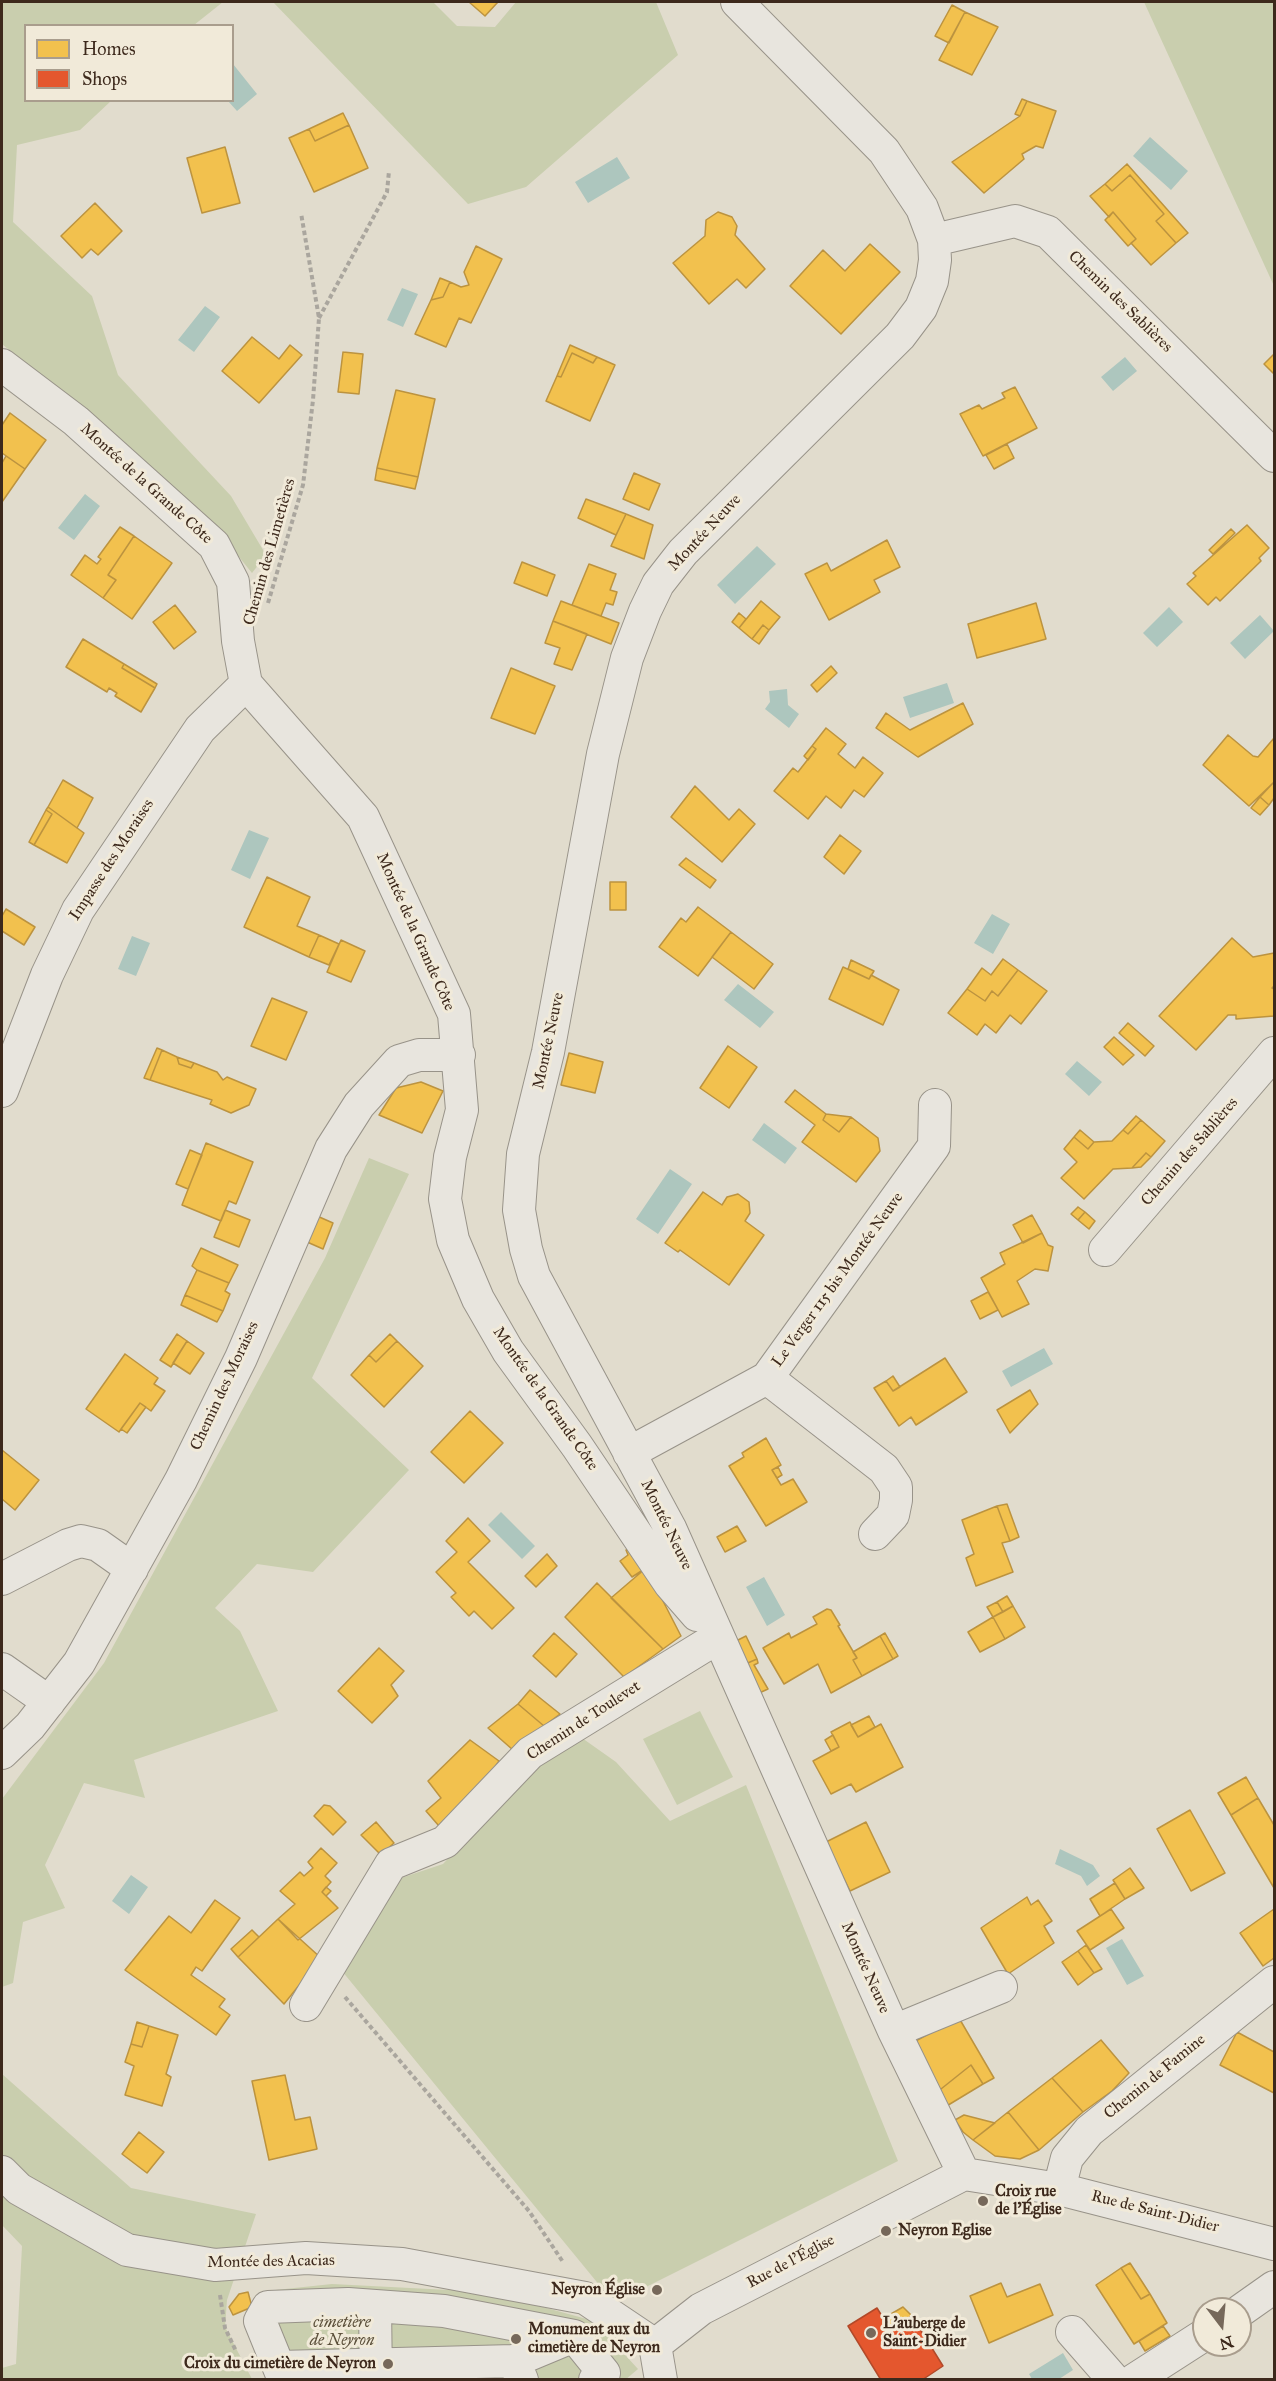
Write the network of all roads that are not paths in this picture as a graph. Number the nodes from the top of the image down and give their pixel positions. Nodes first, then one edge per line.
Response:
1 (736, 2) edge
2 (934, 240) junction
3 (2, 365) edge
4 (1275, 456) edge
5 (246, 684) junction
6 (457, 1046) junction
7 (1275, 1053) edge
8 (2, 1091) edge
9 (935, 1105) dead end
10 (1106, 1250) dead end
11 (767, 1378) junction
12 (629, 1453) junction
13 (875, 1534) dead end
14 (132, 1569) junction
15 (2, 1580) edge
16 (717, 1638) junction
17 (2, 1669) edge
18 (49, 1702) junction
19 (2, 1753) edge
20 (1275, 1982) edge
21 (1001, 1987) dead end
22 (306, 2005) dead end
23 (894, 2031) junction
24 (2, 2172) edge
25 (964, 2174) junction
26 (1059, 2188) junction
27 (1275, 2244) edge
28 (1275, 2288) edge
29 (1252, 2303) edge
30 (386, 2307) junction
31 (614, 2318) junction
32 (1072, 2332) dead end
33 (577, 2339) junction
34 (1192, 2343) edge
35 (655, 2345) junction
36 (518, 2370) edge
37 (386, 2372) edge
38 (282, 2373) edge
39 (596, 2379) edge
40 (661, 2379) edge
41 (1114, 2379) edge
42 (1134, 2379) edge

1 - 2 street, Montée Neuve
2 - 4 street, Chemin des Sablières
2 - 12 street, Montée Neuve
3 - 5 street, Montée de la Grande Côte
5 - 6 street, Montée de la Grande Côte
5 - 8 street, Impasse des Moraises
6 - 14 street, Chemin des Moraises
6 - 16 street, Montée de la Grande Côte
7 - 10 street, Chemin des Sablières
9 - 11 street, Le Verger 115 bis Montée Neuve
11 - 12 street, Le Verger 115 bis Montée Neuve
11 - 13 street
12 - 16 street, Montée Neuve
14 - 15 street
14 - 18 street, Chemin des Moraises
16 - 22 street, Chemin de Toulevet
16 - 23 street, Montée Neuve
17 - 18 street
18 - 19 street, Chemin des Moraises
20 - 26 street, Chemin de Famine
21 - 23 street
23 - 25 street, Montée Neuve
24 - 31 street, Montée des Acacias
25 - 26 street, Rue de Saint-Didier
25 - 35 street, Rue de l'Église
26 - 27 street, Rue de Saint-Didier
28 - 29 street
30 - 33 street
30 - 37 street
30 - 38 street
31 - 33 street
31 - 35 street, Montée des Acacias
32 - 41 street
33 - 36 street
33 - 39 street
34 - 42 street
35 - 40 street
36 - 37 street
37 - 38 street

